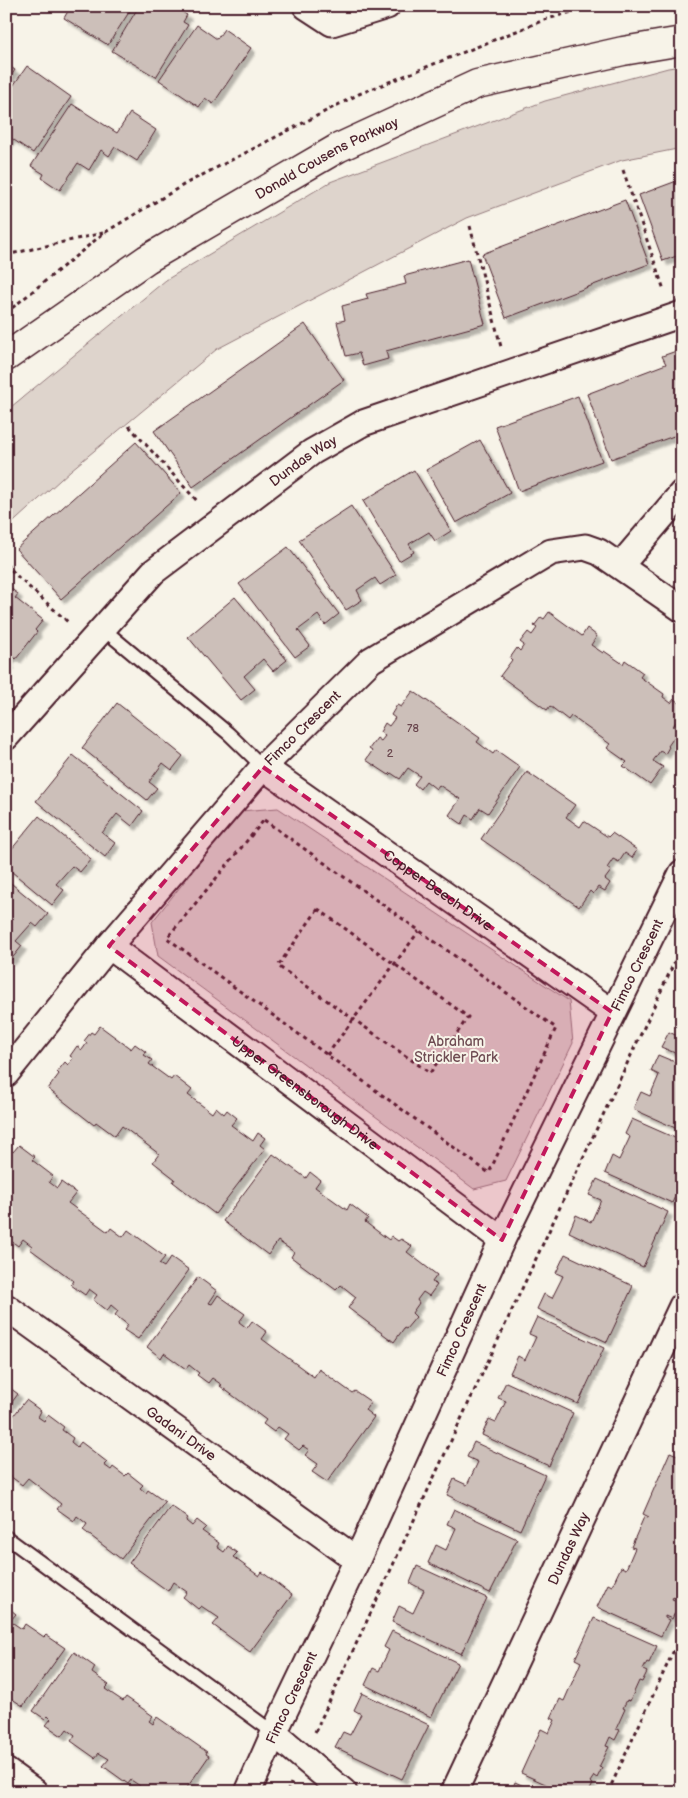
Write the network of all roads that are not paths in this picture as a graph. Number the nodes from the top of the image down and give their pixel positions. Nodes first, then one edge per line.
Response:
1 (306, 6) edge
2 (387, 6) edge
3 (682, 40) edge
4 (677, 315) edge
5 (6, 357) edge
6 (682, 492) edge
7 (620, 566) junction
8 (682, 609) edge
9 (96, 635) junction
10 (6, 737) edge
11 (262, 767) junction
12 (682, 873) edge
13 (109, 946) junction
14 (612, 1012) junction
15 (6, 1074) edge
16 (502, 1240) junction
17 (682, 1306) edge
18 (6, 1307) edge
19 (6, 1537) edge
20 (357, 1560) junction
21 (274, 1733) junction
22 (6, 1771) edge
23 (35, 1792) edge
24 (248, 1792) edge
25 (344, 1792) edge
26 (454, 1792) edge

1 - 2 street
3 - 5 main road, Donald Cousens Parkway
4 - 9 street, Dundas Way
6 - 7 street
7 - 8 street, Fimco Crescent
7 - 11 street, Fimco Crescent
9 - 10 street, Dundas Way
9 - 11 lane
11 - 13 street, Fimco Crescent
11 - 14 street, Copper Beech Drive
12 - 14 street, Fimco Crescent
13 - 15 street, Fimco Crescent
13 - 16 street, Upper Greensborough Drive
14 - 16 street, Fimco Crescent
16 - 20 street, Fimco Crescent
17 - 26 street, Dundas Way
18 - 20 street, Gadani Drive
19 - 21 lane
20 - 21 street, Fimco Crescent
21 - 24 street, Fimco Crescent
21 - 25 street
22 - 23 street

